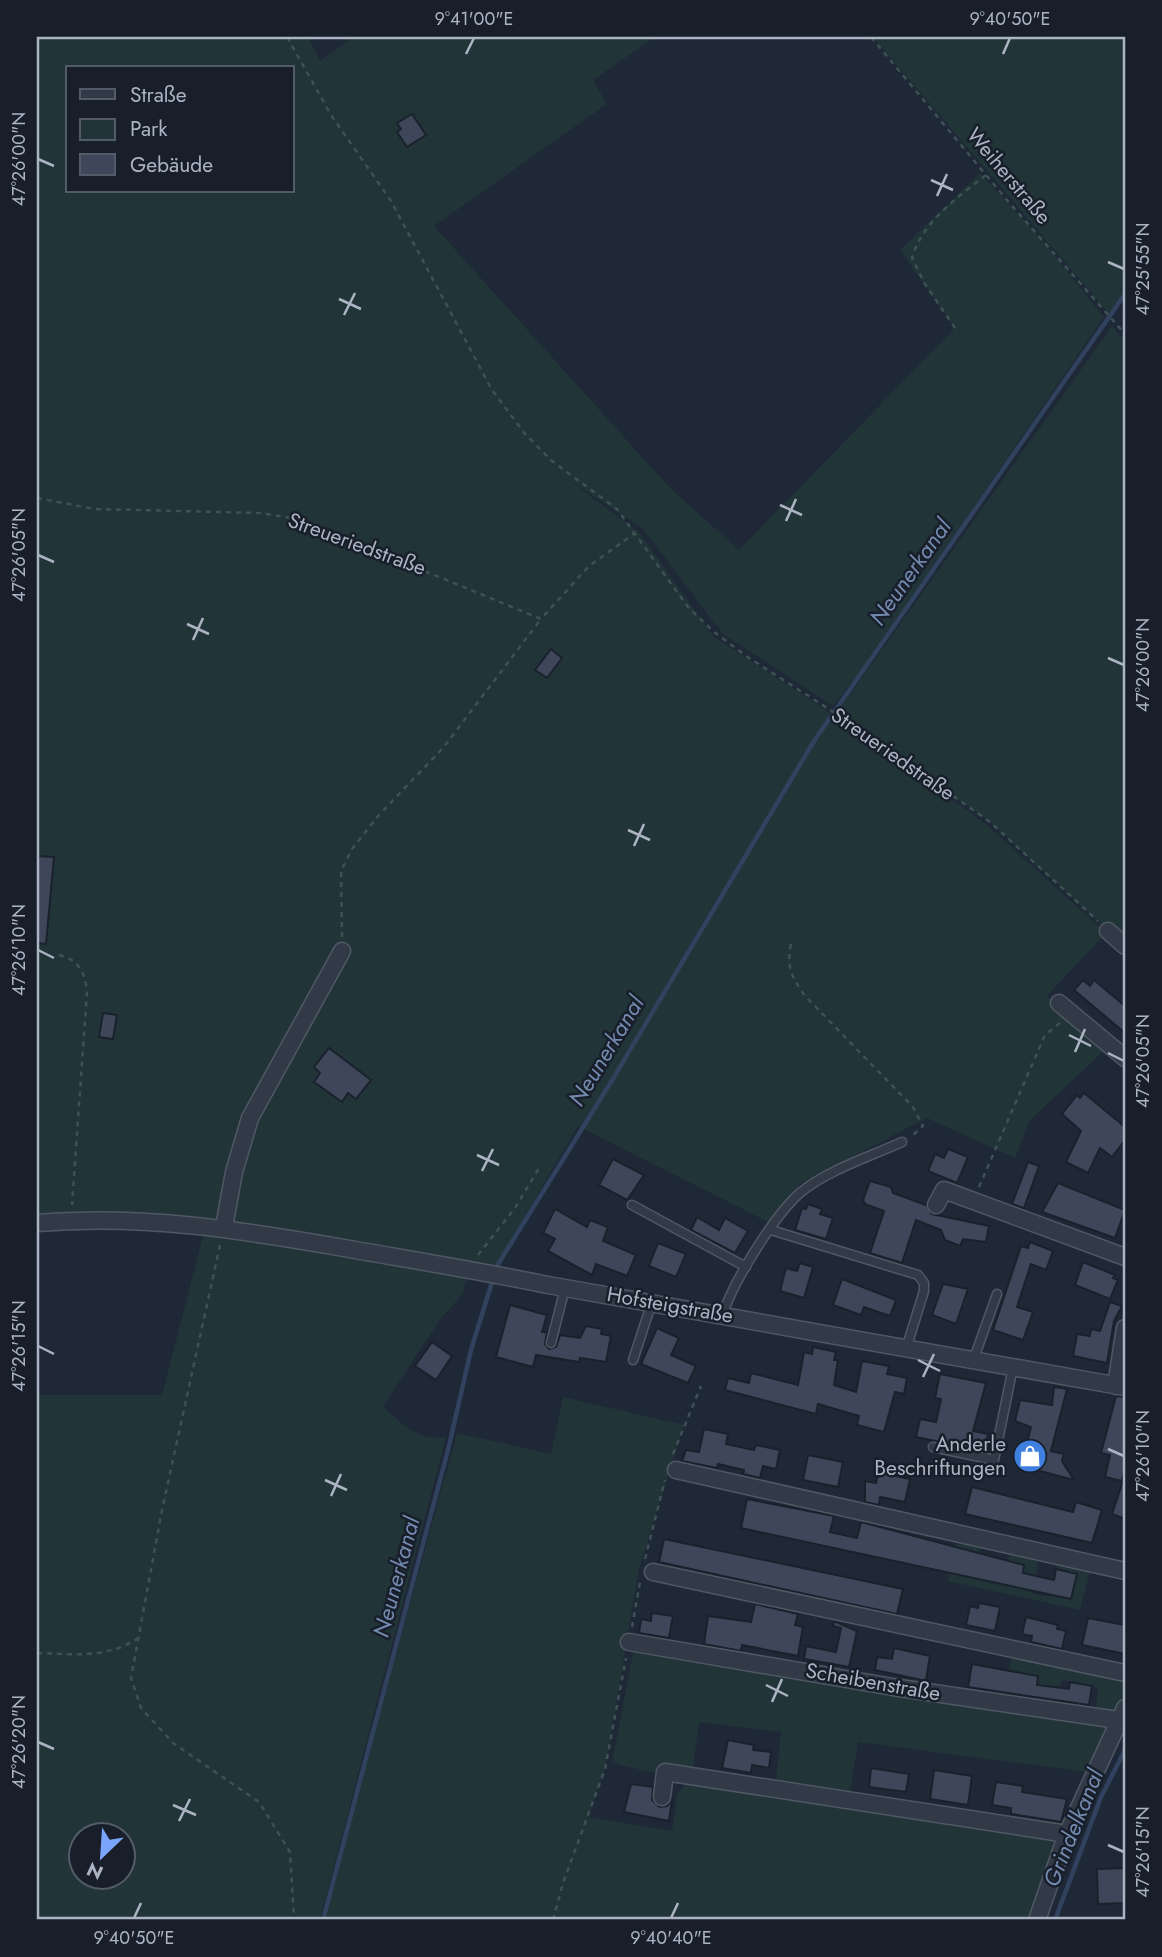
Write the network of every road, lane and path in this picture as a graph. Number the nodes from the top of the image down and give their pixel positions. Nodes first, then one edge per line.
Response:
1 (287, 37) edge
2 (871, 37) edge
3 (986, 175) junction
4 (955, 328) dead end
5 (1125, 334) edge
6 (37, 498) edge
7 (635, 533) junction
8 (541, 619) junction
9 (1108, 931) joint
10 (791, 944) dead end
11 (1125, 946) edge
12 (342, 951) joint
13 (59, 955) dead end
14 (1059, 1003) dead end
15 (1077, 1017) junction
16 (1125, 1058) edge
17 (902, 1142) joint
18 (539, 1168) dead end
19 (973, 1200) junction
20 (632, 1205) dead end
21 (936, 1205) dead end
22 (70, 1220) junction
23 (37, 1223) edge
24 (224, 1227) junction
25 (771, 1230) junction
26 (1125, 1257) edge
27 (746, 1266) junction
28 (475, 1268) junction
29 (565, 1288) junction
30 (997, 1294) dead end
31 (652, 1302) junction
32 (723, 1314) junction
33 (1125, 1328) edge
34 (551, 1343) dead end
35 (906, 1349) junction
36 (633, 1360) dead end
37 (973, 1361) junction
38 (1013, 1367) junction
39 (1120, 1386) edge
40 (933, 1447) dead end
41 (676, 1470) dead end
42 (1125, 1571) edge
43 (653, 1572) dead end
44 (138, 1639) junction
45 (629, 1642) dead end
46 (37, 1654) edge
47 (1125, 1673) edge
48 (1122, 1714) edge
49 (662, 1797) dead end
50 (1067, 1834) junction
51 (294, 1920) edge
52 (1037, 1920) edge

1 - 7 path, Streueriedstraße
2 - 3 path, Weiherstraße
3 - 4 path
3 - 5 path, Weiherstraße
6 - 8 path, Streueriedstraße
7 - 8 path
7 - 9 path, Streueriedstraße
8 - 12 path
9 - 11 street
10 - 17 path
12 - 24 street
13 - 22 path
14 - 15 street
15 - 16 street
15 - 19 path
17 - 25 lane
18 - 28 path
19 - 21 street
19 - 26 street
20 - 27 lane
22 - 23 street, Hofsteigstraße
22 - 24 street, Hofsteigstraße
24 - 28 street, Hofsteigstraße
24 - 44 path
25 - 27 lane
25 - 35 lane
27 - 32 lane
28 - 29 street, Hofsteigstraße
29 - 31 street, Hofsteigstraße
29 - 34 lane
30 - 37 lane
31 - 32 street, Hofsteigstraße
31 - 36 lane
32 - 35 street, Hofsteigstraße
33 - 39 street, Hofsteigstraße
35 - 37 street, Hofsteigstraße
37 - 38 street, Hofsteigstraße
38 - 39 street, Hofsteigstraße
38 - 40 lane
41 - 42 street
43 - 47 street
44 - 46 path
44 - 51 path
45 - 48 street, Scheibenstraße
48 - 50 street, Scheibenstraße
49 - 50 street
50 - 52 street, Scheibenstraße

